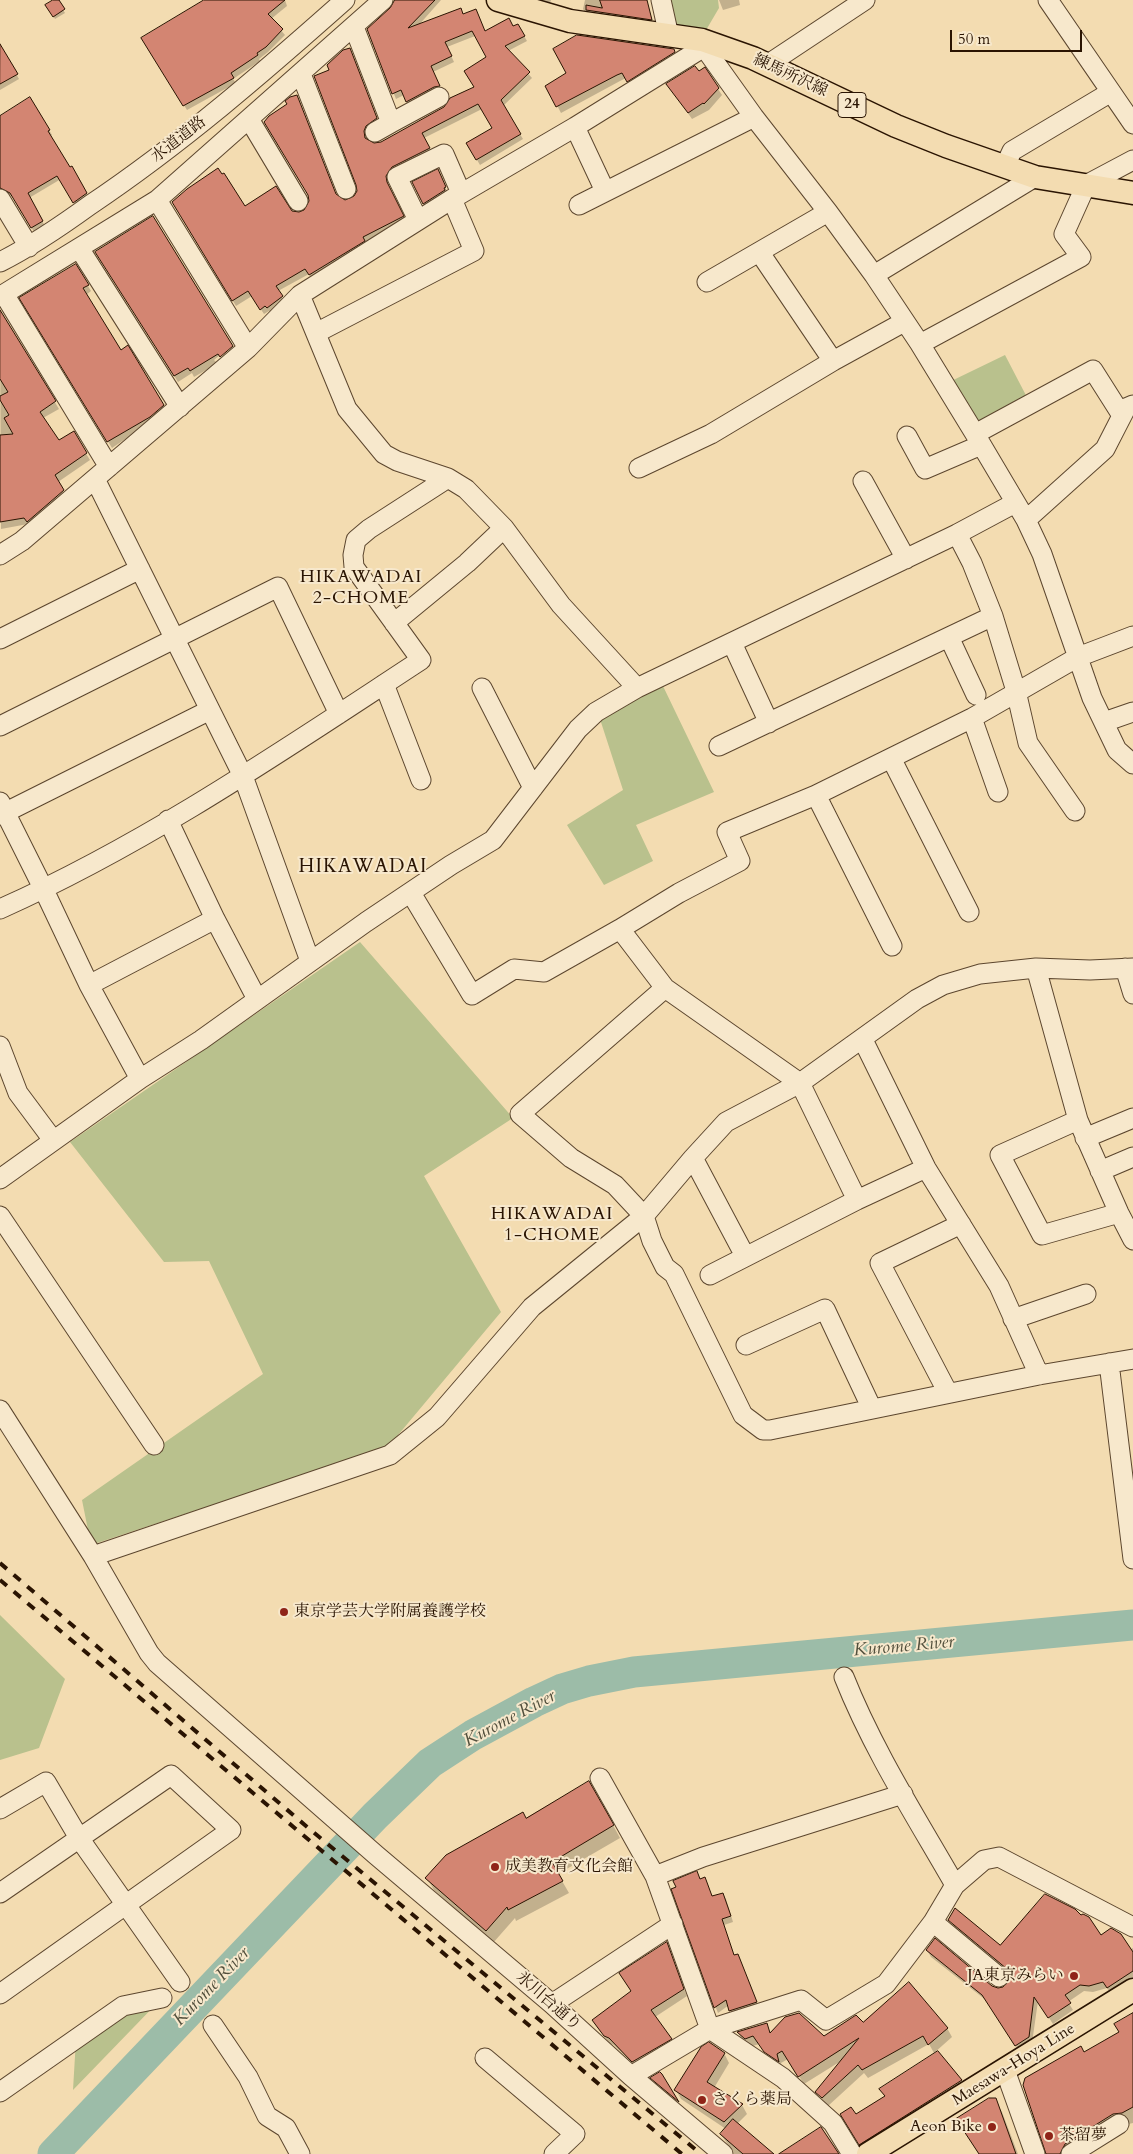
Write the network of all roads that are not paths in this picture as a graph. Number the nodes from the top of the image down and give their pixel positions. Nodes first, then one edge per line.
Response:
1 (346, 0) edge
2 (383, 0) edge
3 (498, 0) edge
4 (661, 0) edge
5 (865, 0) edge
6 (1048, 0) edge
7 (354, 27) junction
8 (669, 36) junction
9 (703, 44) junction
10 (767, 65) junction
11 (301, 74) junction
12 (1111, 92) junction
13 (439, 97) dead end
14 (754, 117) junction
15 (249, 119) junction
16 (1133, 124) edge
17 (575, 128) junction
18 (1133, 160) edge
19 (1005, 166) junction
20 (1035, 177) junction
21 (1086, 185) junction
22 (346, 189) dead end
23 (605, 191) junction
24 (1133, 193) edge
25 (456, 196) junction
26 (0, 199) edge
27 (157, 200) junction
28 (298, 201) dead end
29 (579, 205) dead end
30 (828, 212) junction
31 (418, 220) junction
32 (29, 247) junction
33 (80, 248) junction
34 (760, 253) junction
35 (0, 262) edge
36 (874, 275) junction
37 (707, 282) dead end
38 (300, 295) junction
39 (904, 322) junction
40 (316, 333) junction
41 (920, 344) junction
42 (248, 348) junction
43 (833, 361) junction
44 (1129, 407) edge
45 (180, 408) junction
46 (907, 436) dead end
47 (978, 440) junction
48 (109, 466) junction
49 (639, 468) dead end
50 (448, 478) junction
51 (95, 479) junction
52 (864, 481) dead end
53 (1015, 503) junction
54 (1026, 520) junction
55 (504, 528) junction
56 (957, 534) junction
57 (0, 555) edge
58 (906, 558) junction
59 (140, 569) junction
60 (993, 616) junction
61 (394, 623) junction
62 (1133, 636) edge
63 (949, 637) junction
64 (0, 639) edge
65 (174, 639) junction
66 (732, 643) junction
67 (1078, 657) junction
68 (384, 684) junction
69 (482, 688) dead end
70 (637, 688) junction
71 (1016, 691) junction
72 (976, 695) dead end
73 (210, 710) junction
74 (1133, 712) edge
75 (339, 714) junction
76 (972, 718) junction
77 (1104, 722) junction
78 (769, 723) junction
79 (0, 726) edge
80 (720, 746) dead end
81 (891, 758) junction
82 (1133, 764) edge
83 (242, 776) junction
84 (421, 780) dead end
85 (533, 788) junction
86 (998, 792) dead end
87 (816, 795) junction
88 (2, 809) edge
89 (1074, 811) dead end
90 (168, 820) junction
91 (44, 890) junction
92 (412, 893) junction
93 (0, 909) edge
94 (969, 912) dead end
95 (215, 919) junction
96 (620, 929) junction
97 (892, 946) dead end
98 (310, 961) junction
99 (1036, 968) junction
100 (1129, 968) edge
101 (88, 985) junction
102 (665, 988) junction
103 (1133, 994) edge
104 (257, 999) junction
105 (863, 1040) junction
106 (0, 1046) edge
107 (140, 1079) junction
108 (800, 1083) junction
109 (1133, 1118) edge
110 (1078, 1120) junction
111 (1085, 1138) junction
112 (53, 1140) junction
113 (1133, 1157) edge
114 (693, 1158) junction
115 (926, 1168) junction
116 (1100, 1171) junction
117 (0, 1178) edge
118 (857, 1200) junction
119 (1119, 1213) junction
120 (0, 1216) edge
121 (644, 1216) junction
122 (961, 1224) junction
123 (1133, 1240) edge
124 (745, 1256) junction
125 (710, 1275) dead end
126 (1086, 1294) dead end
127 (1013, 1319) junction
128 (746, 1346) dead end
129 (1133, 1359) edge
130 (1109, 1363) junction
131 (1039, 1375) junction
132 (948, 1393) junction
133 (872, 1409) junction
134 (0, 1410) edge
135 (154, 1445) dead end
136 (1129, 1497) edge
137 (93, 1556) junction
138 (1133, 1559) edge
139 (844, 1677) dead end
140 (600, 1778) dead end
141 (903, 1794) junction
142 (0, 1808) edge
143 (79, 1838) junction
144 (656, 1876) junction
145 (955, 1885) junction
146 (0, 1893) edge
147 (126, 1906) junction
148 (932, 1922) junction
149 (673, 1924) junction
150 (1133, 1927) edge
151 (999, 1977) dead end
152 (180, 1982) dead end
153 (1133, 1990) edge
154 (0, 1994) edge
155 (162, 1998) dead end
156 (552, 2004) junction
157 (213, 2025) dead end
158 (710, 2029) junction
159 (485, 2058) dead end
160 (1005, 2070) junction
161 (631, 2076) junction
162 (2, 2087) edge
163 (1119, 2124) dead end
164 (300, 2154) edge
165 (554, 2154) edge
166 (723, 2154) edge
167 (852, 2154) edge
168 (868, 2154) edge
169 (1035, 2154) edge
170 (1071, 2154) edge

1 - 32 street, 水道道路
2 - 7 street
3 - 8 main road, 練馬所沢線 / 24
4 - 8 street
5 - 10 street
6 - 12 street
7 - 11 street
7 - 13 street
8 - 9 main road, 練馬所沢線 / 24
9 - 10 main road, 練馬所沢線 / 24
9 - 14 street
9 - 17 street
10 - 19 main road, 練馬所沢線 / 24
11 - 15 street
11 - 22 street
12 - 16 street
12 - 19 street
14 - 23 street
14 - 30 street
15 - 27 street
15 - 28 street
17 - 23 street
17 - 25 street
18 - 21 street
19 - 20 main road, 練馬所沢線 / 24
20 - 21 main road, 練馬所沢線 / 24
20 - 36 street
21 - 24 main road, 練馬所沢線 / 24
21 - 41 street
23 - 29 street
25 - 31 street
25 - 31 street
25 - 40 street
26 - 32 street
27 - 33 street
27 - 42 street
30 - 34 street
30 - 36 street
31 - 38 street
32 - 35 street, 水道道路
33 - 45 street
33 - 48 street
34 - 37 street
34 - 43 street
36 - 39 street
38 - 40 street
38 - 42 street
39 - 41 street
39 - 43 street
40 - 50 street
41 - 47 street
42 - 45 street
43 - 49 street
44 - 47 street
44 - 54 street
45 - 48 street
46 - 47 street
47 - 53 street
48 - 51 street
50 - 55 street
50 - 61 street
51 - 57 street
51 - 59 street
52 - 58 street
53 - 54 street
53 - 56 street
54 - 67 street
55 - 61 street
55 - 70 street
56 - 58 street
56 - 60 street
58 - 66 street
59 - 64 street
59 - 65 street
60 - 63 street
60 - 71 street
61 - 68 street
62 - 67 street
63 - 72 street
63 - 78 street
65 - 73 street
65 - 75 street
65 - 79 street
66 - 70 street
66 - 78 street
67 - 71 street
67 - 77 street
68 - 75 street
68 - 84 street
69 - 85 street
70 - 85 street
71 - 76 street
71 - 89 street
73 - 83 street
73 - 88 street
74 - 77 street
75 - 83 street
76 - 81 street
76 - 86 street
77 - 82 street
78 - 80 street
81 - 87 street
81 - 94 street
83 - 90 street
83 - 98 street
85 - 92 street
87 - 96 street
87 - 97 street
88 - 91 street
90 - 91 street
90 - 95 street
91 - 93 street
91 - 101 street
92 - 96 street
92 - 98 street
95 - 101 street
95 - 104 street
96 - 102 street
98 - 104 street
99 - 100 street
99 - 105 street
99 - 110 street
100 - 103 street
101 - 107 street
102 - 108 street
102 - 121 street
104 - 107 street
105 - 108 street
105 - 115 street
106 - 112 street
107 - 112 street
108 - 114 street
108 - 118 street
109 - 111 street
110 - 111 street
110 - 119 street
111 - 116 street
112 - 117 street
113 - 116 street
114 - 121 street
114 - 124 street
115 - 118 street
115 - 122 street
116 - 119 street
118 - 124 street
119 - 123 street
120 - 135 street
121 - 133 street
121 - 137 street
122 - 127 street
122 - 132 street
124 - 125 street
126 - 127 street
127 - 131 street
128 - 133 street
129 - 130 street
130 - 131 street
130 - 136 street
131 - 132 street
132 - 133 street
134 - 137 street, 氷川台通り
136 - 138 street
137 - 156 street, 氷川台通り
139 - 141 street
140 - 144 street
141 - 144 street
141 - 145 street
142 - 143 street
143 - 146 street
143 - 147 street
143 - 147 street
144 - 149 street
145 - 148 street
145 - 150 street
147 - 152 street
147 - 154 street
148 - 151 street
148 - 158 street
149 - 156 street
149 - 158 street
153 - 160 main road, Maesawa-Hoya Line
155 - 162 street
156 - 161 street, 氷川台通り
157 - 164 street
158 - 161 street
158 - 167 street
159 - 165 street
160 - 168 main road, Maesawa-Hoya Line
160 - 169 street
161 - 166 street, 氷川台通り
163 - 170 street

